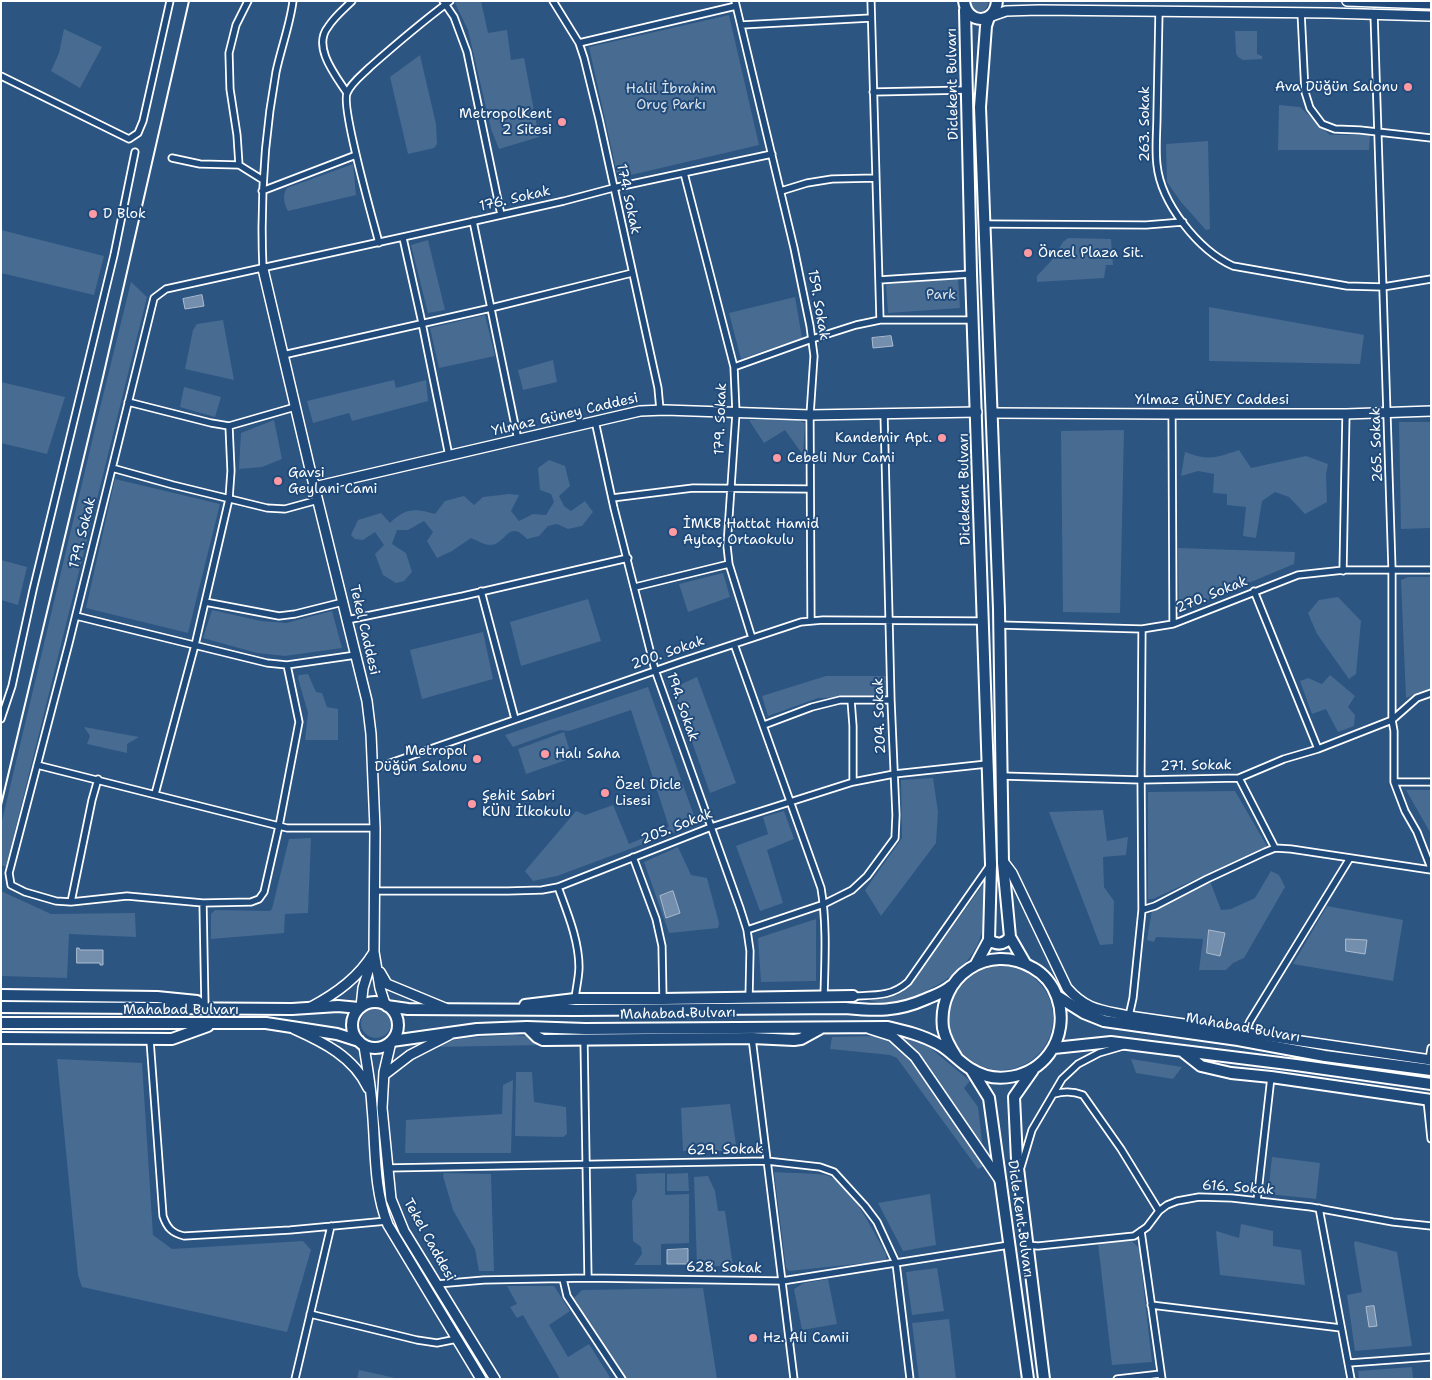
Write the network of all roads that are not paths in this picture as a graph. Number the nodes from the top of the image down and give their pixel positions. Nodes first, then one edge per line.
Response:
1 (170, 1) edge
2 (248, 1) edge
3 (293, 1) edge
4 (352, 1) edge
5 (553, 1) edge
6 (871, 1) edge
7 (997, 1) edge
8 (1347, 1) edge
9 (447, 2) edge
10 (1375, 2) edge
11 (736, 3) edge
12 (1431, 4) edge
13 (965, 6) edge
14 (1159, 11) junction
15 (1301, 12) junction
16 (1374, 13) junction
17 (989, 16) junction
18 (1431, 16) edge
19 (871, 18) junction
20 (741, 25) junction
21 (578, 43) junction
22 (1, 76) edge
23 (968, 90) junction
24 (873, 92) junction
25 (347, 93) junction
26 (1378, 132) junction
27 (1431, 138) edge
28 (135, 152) dead end
29 (772, 154) junction
30 (356, 155) junction
31 (172, 158) dead end
32 (239, 165) junction
33 (684, 173) junction
34 (876, 178) junction
35 (262, 180) junction
36 (613, 188) junction
37 (262, 191) junction
38 (781, 191) junction
39 (501, 215) junction
40 (473, 222) junction
41 (1183, 222) junction
42 (985, 224) junction
43 (402, 238) junction
44 (379, 243) junction
45 (263, 269) junction
46 (632, 273) junction
47 (971, 274) junction
48 (1431, 279) edge
49 (879, 280) junction
50 (1383, 287) junction
51 (491, 308) junction
52 (880, 320) junction
53 (972, 320) junction
54 (422, 323) junction
55 (812, 339) junction
56 (283, 355) junction
57 (734, 367) junction
58 (128, 402) junction
59 (295, 407) junction
60 (660, 410) junction
61 (1431, 410) edge
62 (976, 412) junction
63 (993, 412) junction
64 (1388, 412) junction
65 (736, 413) junction
66 (884, 413) junction
67 (1172, 414) junction
68 (1346, 414) junction
69 (810, 415) junction
70 (596, 421) junction
71 (229, 426) junction
72 (518, 440) junction
73 (449, 456) junction
74 (112, 468) junction
75 (314, 487) junction
76 (730, 488) junction
77 (810, 489) junction
78 (612, 498) junction
79 (229, 500) junction
80 (318, 500) junction
81 (628, 558) junction
82 (729, 564) junction
83 (1392, 570) junction
84 (1431, 570) edge
85 (1343, 571) junction
86 (635, 587) junction
87 (482, 591) junction
88 (1254, 591) junction
89 (205, 602) junction
90 (343, 602) junction
91 (76, 616) junction
92 (347, 620) junction
93 (812, 621) junction
94 (982, 621) junction
95 (889, 622) junction
96 (1174, 624) junction
97 (1000, 625) junction
98 (1142, 629) junction
99 (752, 638) junction
100 (734, 644) junction
101 (195, 645) junction
102 (356, 655) junction
103 (287, 665) junction
104 (655, 670) junction
105 (1431, 693) edge
106 (851, 700) junction
107 (891, 700) junction
108 (1, 719) edge
109 (515, 719) junction
110 (1392, 720) junction
111 (764, 725) junction
112 (1318, 749) junction
113 (987, 764) junction
114 (38, 765) junction
115 (373, 769) junction
116 (894, 774) junction
117 (1002, 776) junction
118 (1239, 778) junction
119 (98, 779) junction
120 (1141, 780) junction
121 (853, 782) junction
122 (1394, 782) junction
123 (1431, 782) edge
124 (155, 794) junction
125 (791, 801) junction
126 (279, 826) junction
127 (710, 826) junction
128 (375, 828) junction
129 (1275, 848) junction
130 (633, 857) junction
131 (1350, 858) junction
132 (1004, 861) junction
133 (991, 864) junction
134 (1431, 869) edge
135 (558, 886) junction
136 (375, 891) junction
137 (71, 902) junction
138 (202, 903) junction
139 (824, 904) junction
140 (1142, 910) junction
141 (747, 930) junction
142 (1010, 937) junction
143 (989, 940) junction
144 (374, 952) junction
145 (1025, 963) junction
146 (976, 964) junction
147 (952, 986) junction
148 (1, 995) edge
149 (824, 996) junction
150 (853, 996) junction
151 (1057, 996) junction
152 (749, 998) junction
153 (575, 999) junction
154 (662, 1000) junction
155 (386, 1005) junction
156 (1, 1007) edge
157 (205, 1008) junction
158 (309, 1008) junction
159 (360, 1008) junction
160 (845, 1008) junction
161 (450, 1010) junction
162 (485, 1010) junction
163 (1129, 1016) junction
164 (1, 1023) edge
165 (213, 1024) junction
166 (286, 1026) junction
167 (527, 1027) junction
168 (824, 1027) junction
169 (862, 1027) junction
170 (453, 1032) junction
171 (1244, 1033) junction
172 (1, 1038) edge
173 (752, 1038) junction
174 (150, 1040) junction
175 (584, 1040) junction
176 (392, 1042) junction
177 (362, 1044) junction
178 (1128, 1044) junction
179 (1054, 1048) junction
180 (1431, 1048) edge
181 (1181, 1050) junction
182 (958, 1058) junction
183 (1430, 1063) edge
184 (971, 1069) junction
185 (1033, 1069) junction
186 (384, 1075) junction
187 (1271, 1077) junction
188 (1431, 1084) edge
189 (1054, 1094) junction
190 (371, 1096) junction
191 (1429, 1100) edge
192 (1431, 1139) edge
193 (767, 1161) junction
194 (586, 1164) junction
195 (387, 1168) junction
196 (1019, 1174) junction
197 (1001, 1182) junction
198 (1257, 1201) junction
199 (1319, 1208) junction
200 (1159, 1211) junction
201 (387, 1220) junction
202 (331, 1226) junction
203 (1431, 1226) edge
204 (1141, 1231) junction
205 (1009, 1245) junction
206 (1027, 1245) junction
207 (896, 1263) junction
208 (588, 1278) junction
209 (563, 1279) junction
210 (782, 1281) junction
211 (437, 1284) junction
212 (1151, 1305) junction
213 (310, 1314) junction
214 (1341, 1328) junction
215 (457, 1339) junction
216 (1431, 1357) edge
217 (1348, 1363) junction
218 (1162, 1376) edge
219 (295, 1379) edge
220 (481, 1379) edge
221 (495, 1379) edge
222 (622, 1379) edge
223 (794, 1379) edge
224 (910, 1379) edge
225 (1028, 1379) edge
226 (1044, 1379) edge
227 (1117, 1379) edge
228 (1352, 1379) edge

1 - 22 street
2 - 32 street
3 - 35 street
4 - 25 street
5 - 21 street, 174. Sokak
6 - 19 street
7 - 17 main road, Diclekent Bulvarı
8 - 10 street
9 - 25 street
9 - 39 street
10 - 12 street
11 - 20 street, 159. Sokak
11 - 21 street
13 - 17 main road
13 - 23 main road, Diclekent Bulvarı
14 - 15 street
14 - 17 street
14 - 41 street, 263. Sokak
15 - 16 street
15 - 26 street
16 - 18 street
16 - 26 street, 265. Sokak
17 - 42 main road, Diclekent Bulvarı
19 - 20 street
19 - 24 street
20 - 29 street, 159. Sokak
21 - 36 street, 174. Sokak
23 - 24 street
23 - 47 main road, Diclekent Bulvarı
24 - 34 street
25 - 30 street
26 - 27 street
26 - 50 street, 265. Sokak
28 - 108 street
29 - 33 street, 176. Sokak
29 - 38 street, 159. Sokak
30 - 37 street
30 - 44 street
31 - 32 street
32 - 35 street
33 - 36 street, 176. Sokak
33 - 57 street, 179. Sokak
34 - 38 street
34 - 49 street
35 - 37 street
36 - 39 street, 176. Sokak
36 - 46 street, 174. Sokak
37 - 45 street
38 - 55 street, 159. Sokak
39 - 40 street, 176. Sokak
40 - 43 street, 176. Sokak
40 - 51 street
41 - 42 street
41 - 50 street, 263. Sokak
42 - 63 main road, Diclekent Bulvarı
43 - 44 street, 176. Sokak
43 - 54 street
44 - 45 street, 176. Sokak
45 - 56 street, Tekel Caddesi
45 - 58 street, 179. Sokak
46 - 51 street
46 - 60 street, 174. Sokak
47 - 49 street
47 - 53 main road, Diclekent Bulvarı
48 - 50 street, 263. Sokak
49 - 52 street
50 - 64 street, 265. Sokak
51 - 54 street
51 - 72 street
52 - 53 street
52 - 55 street
53 - 62 main road, Diclekent Bulvarı
54 - 56 street
54 - 73 street
55 - 57 street
55 - 69 street, 159. Sokak
56 - 59 street, Tekel Caddesi
57 - 65 street, 179. Sokak
58 - 71 street
58 - 74 street, 179. Sokak
59 - 71 street
59 - 75 street, Tekel Caddesi
60 - 65 street, Yılmaz Güney Caddesi
60 - 70 street, Yılmaz Güney Caddesi
61 - 64 street, Yılmaz GÜNEY Caddesi
62 - 66 street, Yılmaz Güney Caddesi
62 - 94 main road, Diclekent Bulvarı
63 - 67 street, Yılmaz GÜNEY Caddesi
63 - 97 main road, Diclekent Bulvarı
64 - 68 street, Yılmaz GÜNEY Caddesi
64 - 83 street, 265. Sokak
65 - 69 street, Yılmaz Güney Caddesi
65 - 76 street, 179. Sokak
66 - 69 street, Yılmaz Güney Caddesi
66 - 95 street, 204. Sokak
67 - 68 street, Yılmaz GÜNEY Caddesi
67 - 96 street
68 - 85 street
69 - 77 street, 159. Sokak
70 - 72 street, Yılmaz Güney Caddesi
70 - 78 street, 194. Sokak
71 - 79 street
72 - 73 street, Yılmaz Güney Caddesi
73 - 75 street, Yılmaz Güney Caddesi
74 - 79 street
74 - 91 street, 179. Sokak
75 - 80 street, Tekel Caddesi
76 - 77 street
76 - 78 street
76 - 82 street, 179. Sokak
77 - 93 street, 159. Sokak
78 - 81 street, 194. Sokak
79 - 80 street
79 - 89 street
80 - 90 street, Tekel Caddesi
81 - 86 street, 194. Sokak
81 - 87 street
82 - 86 street
82 - 99 street, 179. Sokak
83 - 84 street, 270. Sokak
83 - 85 street, 270. Sokak
83 - 110 street, 265. Sokak
85 - 88 street, 270. Sokak
86 - 104 street, 194. Sokak
87 - 92 street
87 - 109 street
88 - 96 street, 270. Sokak
88 - 112 street
89 - 90 street
89 - 101 street
90 - 92 street, Tekel Caddesi
91 - 101 street
91 - 114 street, 179. Sokak
92 - 102 street, Tekel Caddesi
93 - 95 street, 200. Sokak
93 - 99 street, 200. Sokak
94 - 95 street, 200. Sokak
94 - 113 main road, Diclekent Bulvarı
95 - 107 street, 204. Sokak
96 - 98 street, 270. Sokak
97 - 98 street, 270. Sokak
97 - 117 main road, Diclekent Bulvarı
98 - 120 street
99 - 100 street, 200. Sokak
100 - 104 street, 200. Sokak
100 - 111 street
101 - 103 street
101 - 124 street
102 - 103 street
102 - 115 street, Tekel Caddesi
103 - 126 street
104 - 109 street, 200. Sokak
104 - 127 street, 194. Sokak
105 - 110 street, 271. Sokak
106 - 107 street
106 - 111 street
106 - 121 street
107 - 116 street, 204. Sokak
109 - 115 street, 200. Sokak
110 - 112 street, 271. Sokak
110 - 122 street, 265. Sokak
111 - 125 street
112 - 118 street, 271. Sokak
113 - 116 street, 205. Sokak
113 - 133 main road, Diclekent Bulvarı
114 - 119 street
114 - 137 street, 179. Sokak
115 - 128 street, Tekel Caddesi
116 - 121 street, 205. Sokak
116 - 139 street, 204. Sokak
117 - 120 street, 271. Sokak
117 - 132 main road, Diclekent Bulvarı
118 - 120 street, 271. Sokak
118 - 129 street
119 - 124 street
119 - 137 street
120 - 140 street
121 - 125 street, 205. Sokak
122 - 123 street
122 - 134 street, 265. Sokak
124 - 126 street
125 - 127 street, 205. Sokak
125 - 139 street
126 - 128 street
126 - 138 street
127 - 130 street, 205. Sokak
127 - 141 street, 194. Sokak
128 - 136 street, Tekel Caddesi
129 - 131 street
129 - 140 street
130 - 135 street, 205. Sokak
130 - 154 street
131 - 134 street
131 - 171 street
132 - 142 main road, Diclekent Bulvarı
132 - 163 street
133 - 143 main road, Diclekent Bulvarı
133 - 150 street
135 - 136 street, 205. Sokak
135 - 153 street
136 - 144 street, Tekel Caddesi
137 - 138 street
138 - 157 street
139 - 141 street, 204. Sokak
139 - 149 street
140 - 163 street
141 - 152 street, 194. Sokak
142 - 143 main road
142 - 145 main road, Diclekent Bulvarı
143 - 146 main road, Diclekent Bulvarı
144 - 155 street, Tekel Caddesi
144 - 158 street
144 - 159 street
144 - 161 street
145 - 146 main road
145 - 151 main road
146 - 147 main road
147 - 160 main road, Mahabad Bulvarı
147 - 182 main road
148 - 157 main road
149 - 150 main road
149 - 152 main road
150 - 160 main road
151 - 179 main road
151 - 183 main road, Mahabad Bulvarı
152 - 154 main road
153 - 154 main road
153 - 162 main road
155 - 159 main road
155 - 161 main road, Mahabad Bulvarı
155 - 176 main road
156 - 157 main road, Mahabad Bulvarı
157 - 158 main road, Mahabad Bulvarı
158 - 159 main road, Mahabad Bulvarı
159 - 177 main road
160 - 162 main road, Mahabad Bulvarı
161 - 162 main road, Mahabad Bulvarı
163 - 171 street
164 - 165 main road, Mahabad Bulvarı
165 - 166 main road, Mahabad Bulvarı
165 - 174 main road
166 - 177 main road, Mahabad Bulvarı
166 - 190 street
167 - 168 main road, Mahabad Bulvarı
167 - 170 main road, Mahabad Bulvarı
167 - 175 main road
168 - 169 main road, Mahabad Bulvarı
168 - 173 main road
169 - 182 main road, Mahabad Bulvarı
169 - 197 street
170 - 176 main road, Mahabad Bulvarı
170 - 186 street
171 - 183 street
172 - 174 main road
173 - 175 main road
173 - 193 street
174 - 202 street
175 - 194 street
176 - 177 main road
176 - 186 street, Tekel Caddesi
177 - 190 street
178 - 179 main road, Mahabad Bulvarı
178 - 181 main road, Mahabad Bulvarı
178 - 189 street
179 - 185 main road
180 - 183 street
181 - 187 main road
181 - 188 main road, Mahabad Bulvarı
182 - 184 main road
184 - 185 main road
184 - 197 main road, Dicle Kent Bulvarı
185 - 196 main road, Dicle Kent Bulvarı
186 - 195 street, Tekel Caddesi
187 - 191 main road
187 - 198 street
189 - 196 street
189 - 200 street
190 - 201 street
191 - 192 street
193 - 194 street, 629. Sokak
193 - 207 street, 629. Sokak
193 - 210 street
194 - 195 street, 629. Sokak
194 - 208 street
195 - 211 street, Tekel Caddesi
196 - 206 main road, Dicle Kent Bulvarı
197 - 205 main road, Dicle Kent Bulvarı
198 - 199 street, 616. Sokak
198 - 200 street, 616. Sokak
199 - 203 street, 616. Sokak
199 - 214 street
200 - 204 street, 616. Sokak
201 - 202 street
201 - 215 street
202 - 213 street
204 - 206 street
204 - 212 street
205 - 207 street, 628. Sokak
205 - 225 main road, Dicle Kent Bulvarı
206 - 226 main road, Dicle Kent Bulvarı
207 - 210 street, 628. Sokak
207 - 224 street, 629. Sokak
208 - 209 street, 628. Sokak
208 - 210 street, 628. Sokak
209 - 211 street, 628. Sokak
209 - 222 street
210 - 223 street
211 - 221 street, Tekel Caddesi
212 - 214 street
212 - 218 street
213 - 215 street
213 - 219 street
214 - 217 street
215 - 220 street
216 - 217 street
217 - 228 street
218 - 227 street

